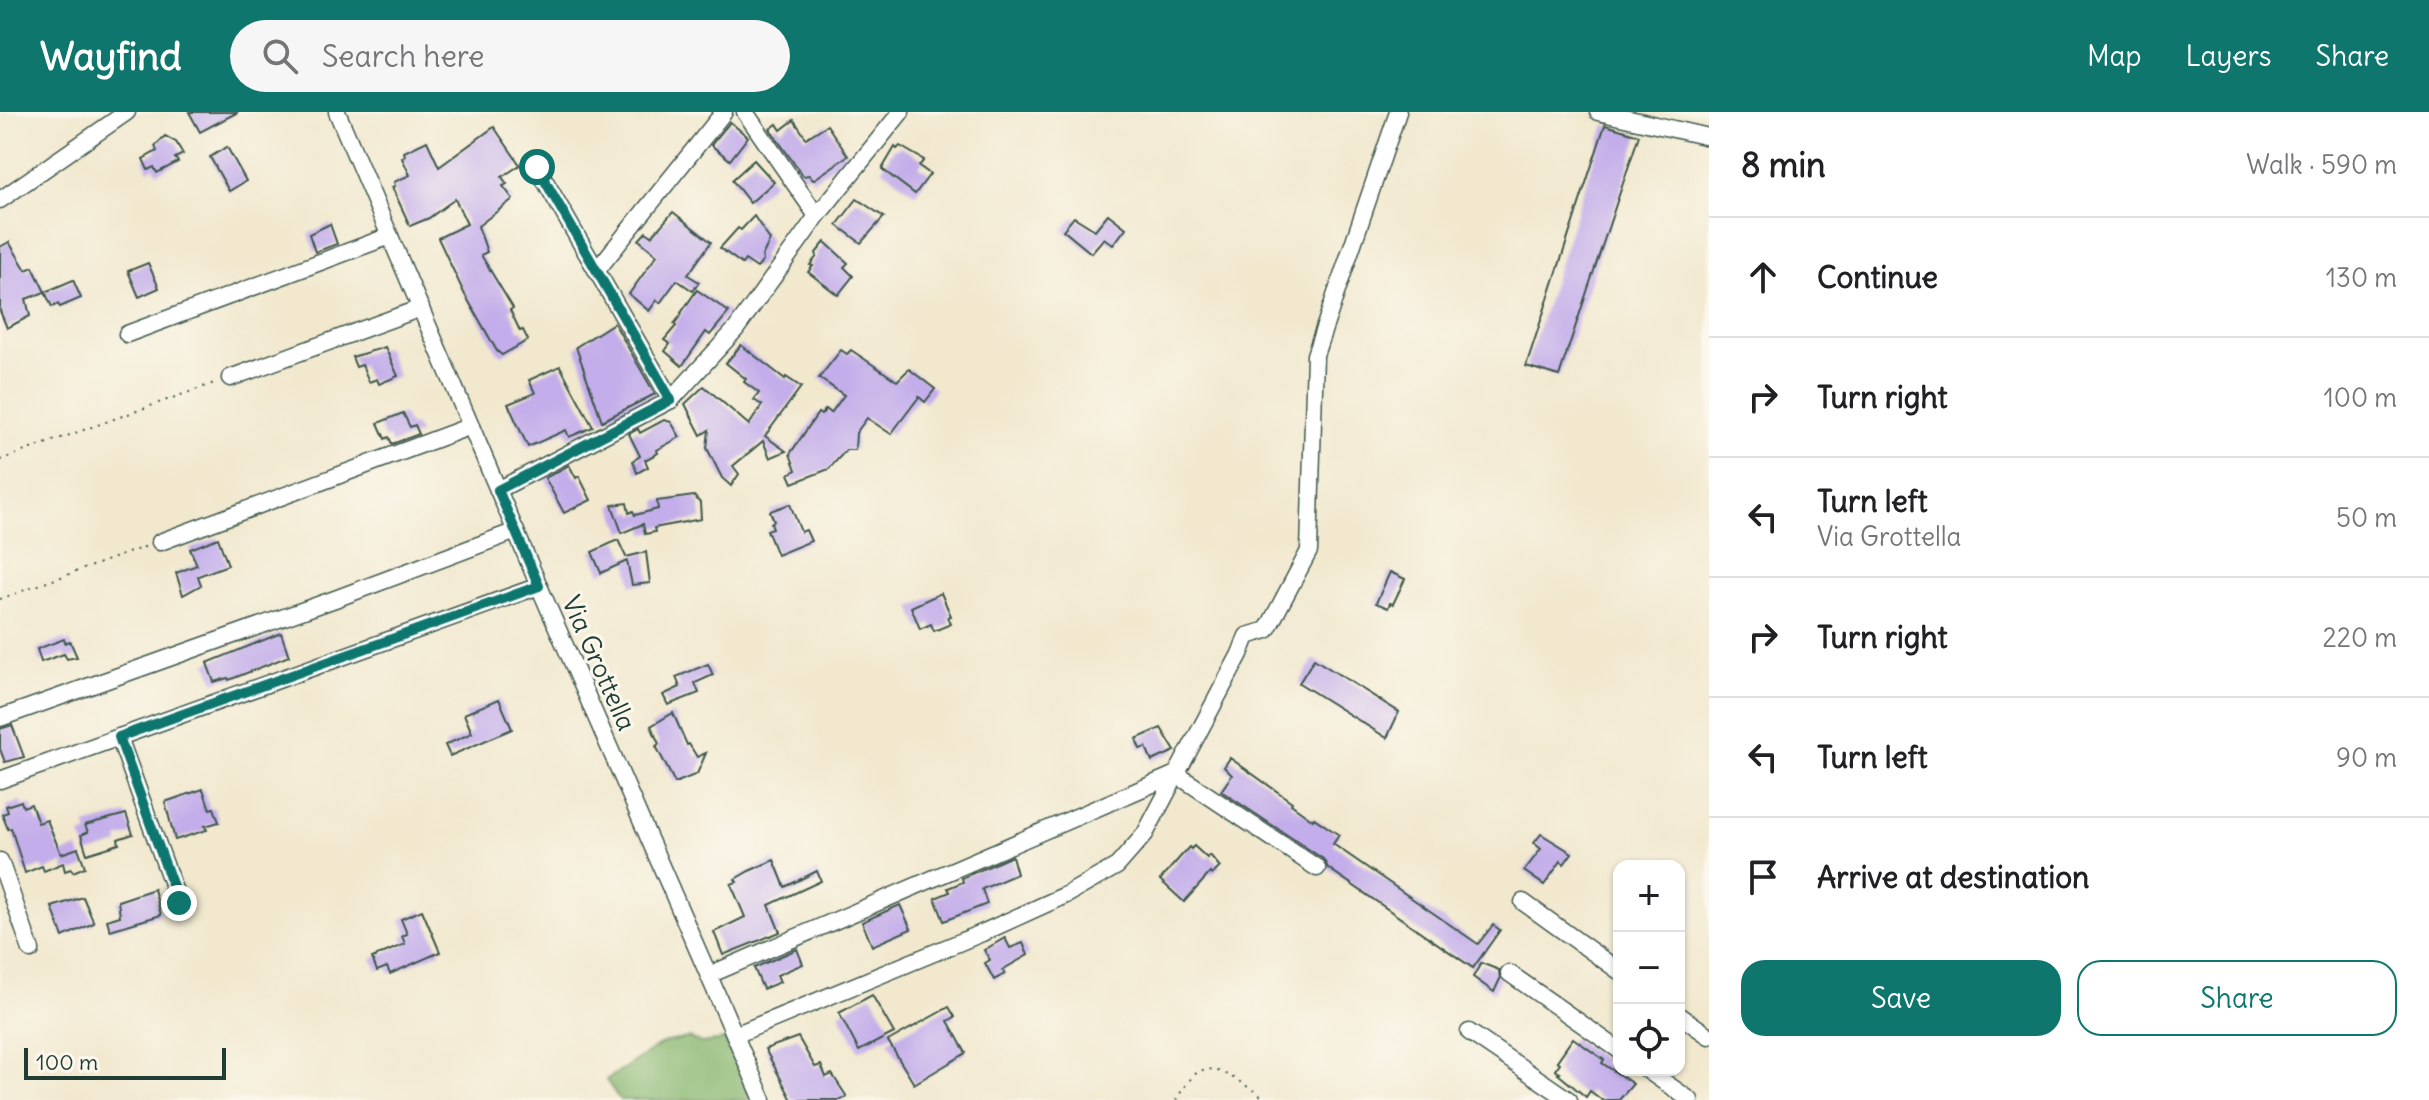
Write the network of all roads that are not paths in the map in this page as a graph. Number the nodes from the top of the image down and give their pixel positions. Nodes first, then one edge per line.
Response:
1 (127, 112) edge
2 (337, 112) edge
3 (724, 112) edge
4 (745, 112) edge
5 (901, 112) edge
6 (1398, 112) edge
7 (1598, 112) edge
8 (1709, 137) edge
9 (537, 167) dead end
10 (0, 200) edge
11 (817, 216) junction
12 (390, 236) junction
13 (597, 270) junction
14 (421, 308) junction
15 (127, 334) dead end
16 (230, 378) road end
17 (671, 400) junction
18 (471, 426) junction
19 (498, 490) junction
20 (516, 531) junction
21 (160, 542) road end
22 (539, 586) junction
23 (0, 718) edge
24 (119, 737) junction
25 (1176, 774) junction
26 (0, 780) edge
27 (0, 861) edge
28 (1317, 868) dead end
29 (1523, 902) dead end
30 (179, 903) dead end
31 (31, 950) dead end
32 (1613, 967) edge
33 (1509, 973) dead end
34 (709, 975) junction
35 (1685, 1019) edge
36 (1469, 1032) dead end
37 (735, 1035) junction
38 (1709, 1036) edge
39 (1613, 1046) edge
40 (1656, 1076) edge
41 (763, 1100) edge
42 (1569, 1100) edge
43 (1690, 1100) edge

1 - 10 street
2 - 12 street, Via Grottella
3 - 13 street
4 - 11 street
5 - 11 street
6 - 25 street
7 - 8 street
9 - 13 street
11 - 17 street
12 - 14 street, Via Grottella
12 - 15 street
13 - 17 street
14 - 16 street
14 - 18 street, Via Grottella
17 - 19 street
18 - 19 street, Via Grottella
18 - 21 street
19 - 20 street, Via Grottella
20 - 22 street, Via Grottella
20 - 23 street
22 - 24 street
22 - 34 street, Via Grottella
24 - 26 street
24 - 30 street
25 - 28 street
25 - 34 street
25 - 37 street
27 - 31 street
29 - 32 street
33 - 39 street
34 - 37 street, Via Grottella
35 - 38 street
36 - 42 street
37 - 41 street, Via Grottella
40 - 43 street

